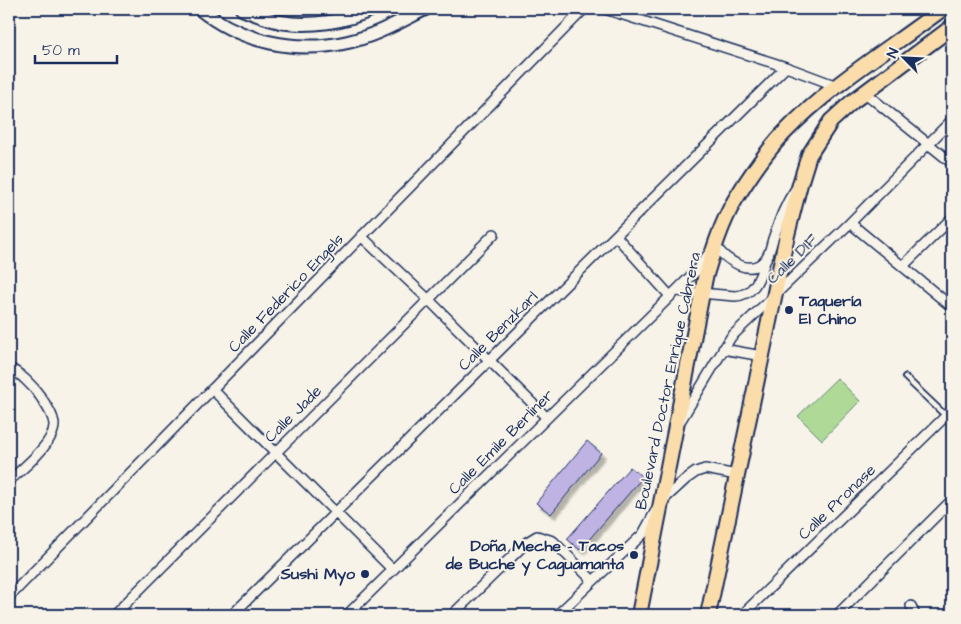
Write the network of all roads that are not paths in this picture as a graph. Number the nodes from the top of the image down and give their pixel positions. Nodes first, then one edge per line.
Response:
1 (200, 9) edge
2 (242, 9) edge
3 (373, 9) edge
4 (426, 9) edge
5 (584, 9) edge
6 (605, 9) edge
7 (942, 9) edge
8 (952, 27) edge
9 (786, 67) junction
10 (837, 86) junction
11 (864, 92) junction
12 (952, 120) edge
13 (929, 144) junction
14 (952, 163) edge
15 (800, 184) junction
16 (952, 218) edge
17 (850, 223) junction
18 (494, 234) dead end
19 (362, 236) junction
20 (616, 236) junction
21 (715, 245) junction
22 (766, 258) junction
23 (903, 266) junction
24 (702, 292) junction
25 (673, 294) junction
26 (774, 297) junction
27 (429, 300) junction
28 (952, 307) edge
29 (723, 349) junction
30 (762, 356) junction
31 (490, 360) junction
32 (9, 368) edge
33 (905, 377) dead end
34 (212, 389) junction
35 (949, 413) edge
36 (547, 418) junction
37 (673, 434) junction
38 (276, 453) junction
39 (737, 476) junction
40 (9, 481) edge
41 (952, 500) edge
42 (660, 503) junction
43 (336, 513) junction
44 (393, 570) junction
45 (593, 581) junction
46 (9, 597) edge
47 (911, 606) dead end
48 (114, 615) edge
49 (232, 615) edge
50 (347, 615) edge
51 (452, 615) edge
52 (557, 615) edge
53 (639, 615) edge
54 (708, 615) edge
55 (742, 615) edge
56 (837, 615) edge
57 (915, 615) edge

1 - 4 street
2 - 3 street
5 - 19 street, Calle Federico Engels
6 - 9 street
7 - 10 main road, Boulevard Doctor Enrique Cabrera
8 - 11 main road
9 - 10 street
9 - 20 street, Calle Benzkarl
10 - 21 main road, Boulevard Doctor Enrique Cabrera
11 - 13 street
11 - 15 main road
12 - 13 street, Calle DIF
13 - 14 street
13 - 17 street, Calle DIF
15 - 22 street
15 - 26 main road
16 - 23 street
17 - 23 street
17 - 26 street, Calle DIF
18 - 27 street, Calle Jade
19 - 27 street
19 - 34 street, Calle Federico Engels
20 - 25 street
20 - 31 street, Calle Benzkarl
21 - 22 street
21 - 24 main road, Boulevard Doctor Enrique Cabrera
21 - 25 street, Calle Emile Berliner
22 - 24 street
23 - 28 street
24 - 25 street
24 - 37 main road, Boulevard Doctor Enrique Cabrera
25 - 36 street, Calle Emile Berliner
26 - 29 street, Calle DIF
26 - 30 main road
27 - 31 street
27 - 38 street, Calle Jade
29 - 30 street
29 - 37 street, Calle DIF
30 - 39 main road
31 - 36 street
31 - 43 street, Calle Benzkarl
32 - 40 street
33 - 35 lane
34 - 38 street
34 - 46 street, Calle Federico Engels
35 - 55 street, Calle Pronase
36 - 44 street, Calle Emile Berliner
37 - 42 main road, Boulevard Doctor Enrique Cabrera
38 - 43 street
38 - 48 street, Calle Jade
39 - 42 street
39 - 54 main road
41 - 56 street
42 - 45 street
42 - 53 main road, Boulevard Doctor Enrique Cabrera
43 - 44 street
43 - 49 street, Calle Benzkarl
44 - 50 street, Calle Emile Berliner
45 - 51 street
45 - 52 street
47 - 57 street

